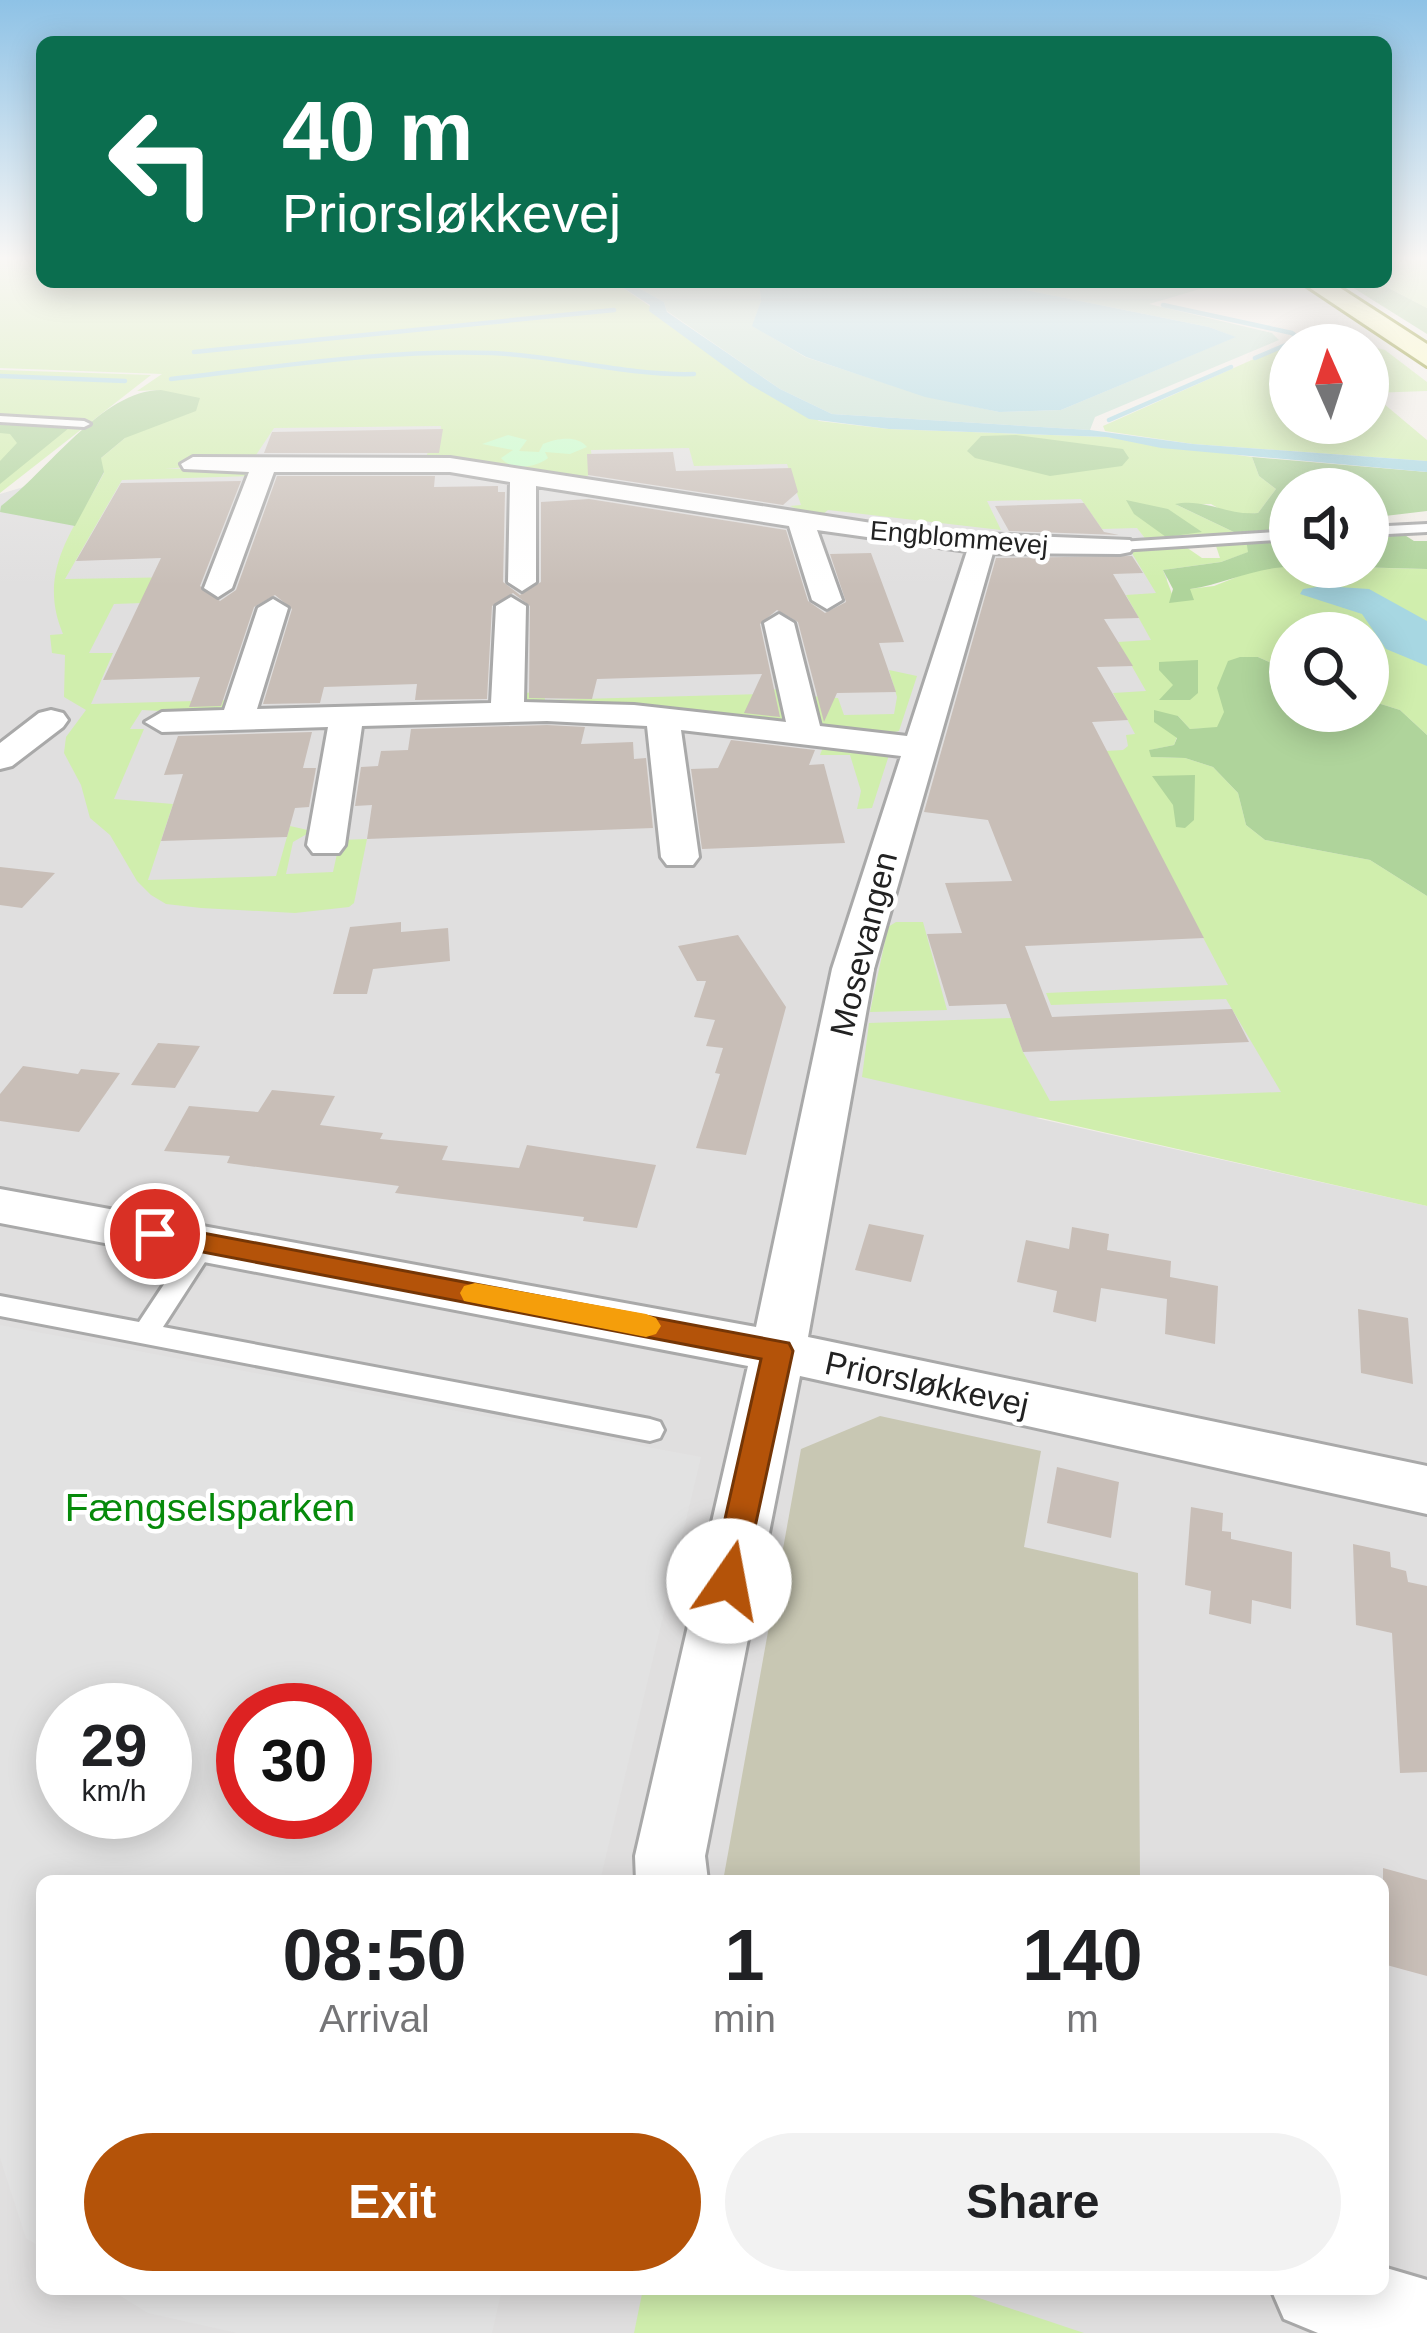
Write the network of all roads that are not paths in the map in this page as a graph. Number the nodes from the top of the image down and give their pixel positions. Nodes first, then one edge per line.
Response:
1 (0, 419) edge
2 (84, 424) dead end
3 (193, 464) dead end
4 (264, 464) junction
5 (524, 473) junction
6 (800, 520) junction
7 (1427, 528) edge
8 (1389, 530) edge
9 (1269, 536) edge
10 (982, 545) junction
11 (1120, 546) joint
12 (218, 588) dead end
13 (827, 600) dead end
14 (273, 608) dead end
15 (778, 622) dead end
16 (507, 711) junction
17 (347, 716) junction
18 (663, 718) junction
19 (51, 720) dead end
20 (238, 720) junction
21 (162, 722) dead end
22 (806, 734) junction
23 (920, 748) junction
24 (0, 759) edge
25 (326, 845) dead end
26 (680, 857) dead end
27 (0, 1206) edge
28 (205, 1242) junction
29 (0, 1306) edge
30 (145, 1334) junction
31 (778, 1351) junction
32 (650, 1430) dead end
33 (1427, 1490) edge
34 (672, 1875) edge
35 (1334, 2295) edge
36 (1427, 2323) edge

1 - 2 lane
3 - 4 street, Engblommevej
4 - 5 street, Engblommevej
4 - 12 street
5 - 6 street, Engblommevej
5 - 16 street
6 - 10 street, Engblommevej
6 - 13 street
7 - 8 lane
9 - 11 lane
10 - 11 street, Engblommevej
10 - 23 street, Mosevangen
14 - 20 street
15 - 22 street
16 - 17 street
16 - 18 street
17 - 20 street
17 - 25 street
18 - 22 street
18 - 26 street
19 - 24 street
20 - 21 street
22 - 23 street
23 - 31 street, Mosevangen
27 - 28 street, Priorsløkkevej
28 - 30 lane
28 - 31 street, Priorsløkkevej
29 - 30 lane
30 - 32 lane
31 - 33 street, Priorsløkkevej
31 - 34 street, Mosevangen
35 - 36 street

